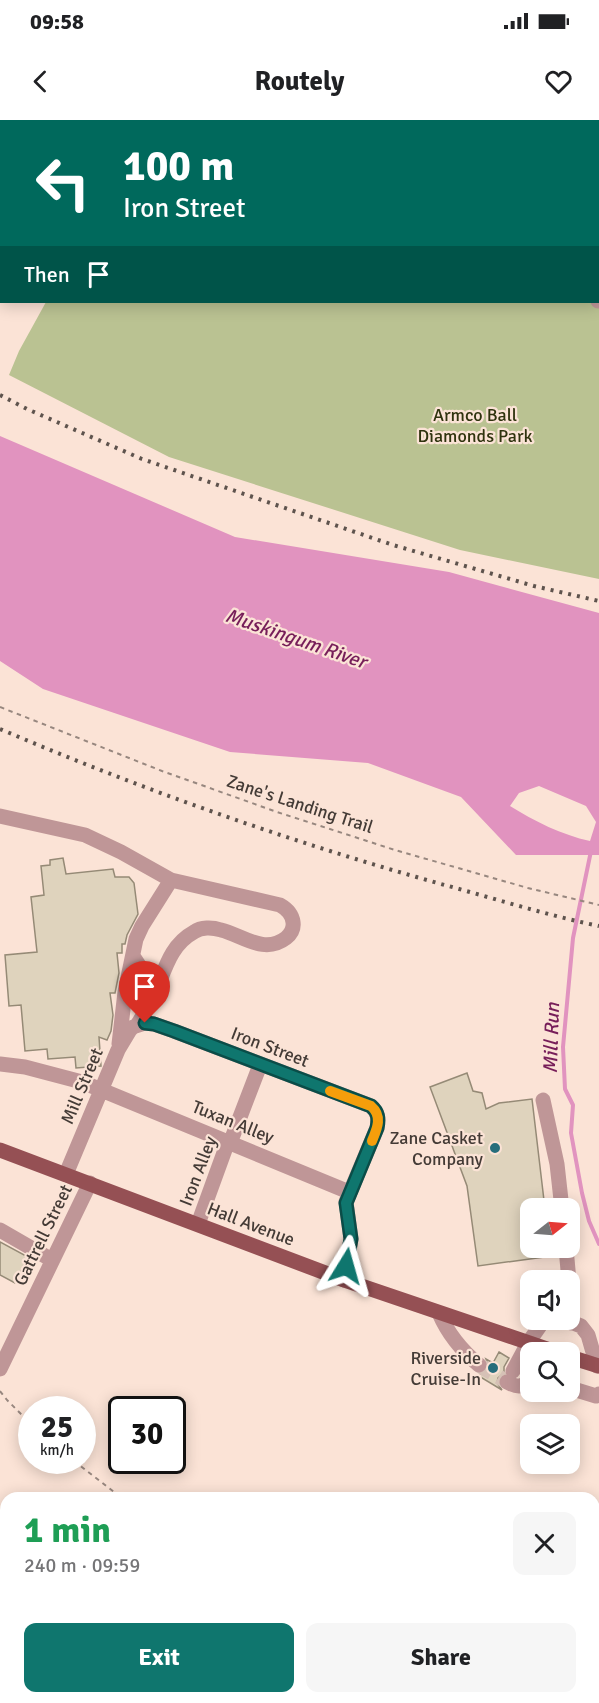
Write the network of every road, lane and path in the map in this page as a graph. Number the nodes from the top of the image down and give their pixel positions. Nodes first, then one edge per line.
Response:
1 (0, 707) edge
2 (0, 816) edge
3 (171, 880) junction
4 (599, 905) edge
5 (133, 956) junction
6 (156, 991) junction
7 (141, 1024) junction
8 (118, 1050) junction
9 (0, 1064) edge
10 (260, 1065) junction
11 (101, 1090) junction
12 (543, 1100) dead end
13 (230, 1141) junction
14 (0, 1150) edge
15 (66, 1174) junction
16 (90, 1183) junction
17 (349, 1192) junction
18 (561, 1198) edge
19 (198, 1224) junction
20 (0, 1230) edge
21 (52, 1260) junction
22 (344, 1280) junction
23 (439, 1312) junction
24 (580, 1326) edge
25 (525, 1342) edge
26 (580, 1360) edge
27 (479, 1365) tunnel mouth
28 (598, 1366) edge
29 (0, 1369) edge
30 (517, 1371) edge
31 (520, 1387) edge
32 (0, 1391) edge
33 (580, 1392) edge
34 (599, 1394) edge
35 (18, 1411) edge
36 (91, 1474) edge
37 (114, 1492) edge

1 - 4 path, Zane's Landing Trail
2 - 3 street
3 - 5 street
3 - 6 street, Mill Street
5 - 6 street
5 - 8 street
6 - 7 street, Mill Street
7 - 8 street, Mill Street
7 - 10 street, Iron Street
8 - 11 street, Mill Street
9 - 11 street, Tuxan Alley
10 - 13 street, Iron Alley
10 - 17 street, Iron Street
11 - 13 street, Tuxan Alley
11 - 15 street, Mill Street
12 - 18 street
13 - 17 street, Tuxan Alley
13 - 19 street, Iron Alley
14 - 15 main road, Hall Avenue
15 - 16 main road, Hall Avenue
16 - 19 main road, Hall Avenue
16 - 21 street, Gattrell Street
17 - 22 street
19 - 22 main road, Hall Avenue
20 - 21 street
21 - 29 street, Gattrell Street
22 - 23 main road, Hall Avenue
23 - 25 main road, Hall Avenue
23 - 27 street
24 - 28 street
26 - 28 main road
30 - 31 street
32 - 35 path
33 - 34 street
36 - 37 path

